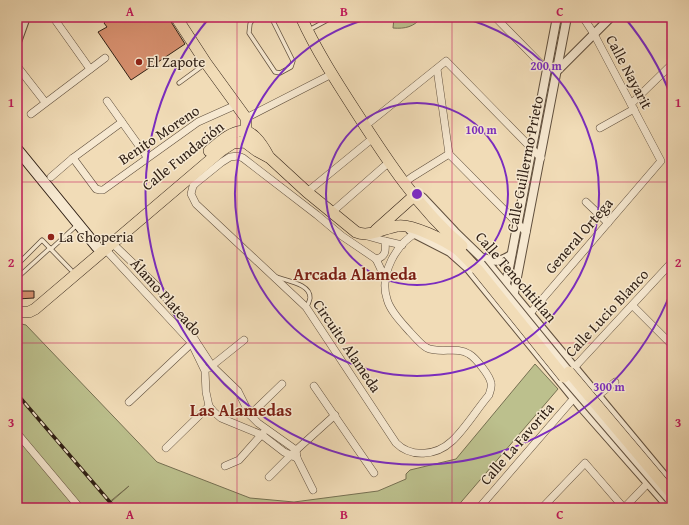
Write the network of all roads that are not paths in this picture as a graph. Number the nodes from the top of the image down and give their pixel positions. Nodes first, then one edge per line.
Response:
1 (26, 17) edge
2 (53, 17) edge
3 (254, 17) edge
4 (271, 17) edge
5 (301, 17) edge
6 (333, 17) edge
7 (495, 17) edge
8 (557, 17) edge
9 (568, 17) edge
10 (583, 17) edge
11 (611, 17) edge
12 (178, 18) edge
13 (308, 30) junction
14 (594, 34) junction
15 (17, 42) edge
16 (105, 58) dead end
17 (206, 63) junction
18 (672, 64) edge
19 (17, 66) edge
20 (437, 68) junction
21 (90, 69) junction
22 (546, 69) junction
23 (557, 70) junction
24 (332, 74) junction
25 (179, 83) dead end
26 (107, 101) dead end
27 (45, 102) junction
28 (236, 105) junction
29 (633, 107) junction
30 (31, 114) dead end
31 (246, 118) junction
32 (122, 122) junction
33 (365, 126) junction
34 (600, 128) dead end
35 (246, 137) junction
36 (373, 138) junction
37 (531, 149) junction
38 (17, 150) edge
39 (449, 154) junction
40 (147, 157) junction
41 (73, 158) junction
42 (541, 158) junction
43 (661, 162) joint
44 (388, 163) junction
45 (51, 177) dead end
46 (404, 184) junction
47 (307, 192) junction
48 (414, 196) junction
49 (586, 202) dead end
50 (397, 211) junction
51 (332, 212) junction
52 (608, 223) junction
53 (78, 224) junction
54 (517, 224) junction
55 (401, 225) junction
56 (418, 232) junction
57 (526, 232) junction
58 (369, 233) junction
59 (384, 241) junction
60 (402, 245) junction
61 (105, 246) junction
62 (51, 249) junction
63 (511, 255) junction
64 (376, 259) junction
65 (480, 263) junction
66 (17, 265) edge
67 (671, 267) edge
68 (74, 272) junction
69 (274, 276) junction
70 (17, 278) edge
71 (386, 280) junction
72 (507, 286) junction
73 (514, 296) junction
74 (499, 306) junction
75 (633, 306) junction
76 (306, 307) junction
77 (18, 312) edge
78 (529, 314) junction
79 (506, 316) junction
80 (517, 328) junction
81 (244, 340) dead end
82 (193, 341) junction
83 (672, 345) edge
84 (208, 368) junction
85 (567, 375) junction
86 (615, 382) dead end
87 (282, 384) dead end
88 (314, 386) dead end
89 (598, 396) junction
90 (574, 398) junction
91 (129, 402) dead end
92 (209, 406) junction
93 (582, 408) junction
94 (250, 415) junction
95 (334, 415) junction
96 (264, 432) junction
97 (17, 433) edge
98 (166, 448) dead end
99 (294, 454) junction
100 (225, 466) dead end
101 (374, 473) dead end
102 (268, 477) dead end
103 (648, 483) junction
104 (672, 485) edge
105 (313, 490) dead end
106 (671, 501) edge
107 (482, 507) edge
108 (80, 508) edge
109 (542, 508) edge
110 (624, 508) edge

1 - 15 street
2 - 21 street
3 - 4 lane
5 - 13 main road, Calle Tenochtitlan
6 - 13 lane
7 - 22 street
8 - 22 street, Calle Guillermo Prieto
9 - 23 street, Calle Guillermo Prieto
10 - 14 street, Calle Nayarit
11 - 14 street
12 - 17 main road
13 - 24 main road, Calle Tenochtitlan
14 - 23 street
14 - 29 street, Calle Nayarit
16 - 21 street
17 - 25 lane
17 - 28 main road
18 - 29 street
19 - 27 street
20 - 33 street
20 - 37 street
20 - 39 street
21 - 27 street
22 - 23 street
22 - 37 street, Calle Guillermo Prieto
23 - 42 street, Calle Guillermo Prieto
24 - 31 street, Calle Fundación
24 - 33 main road, Calle Tenochtitlan
26 - 32 street
27 - 30 street
28 - 31 main road
28 - 40 street, Benito Moreno
29 - 34 street
29 - 43 street, Calle Nayarit
31 - 35 main road
32 - 40 street
32 - 41 street
33 - 36 main road, Calle Tenochtitlan
35 - 47 main road, Calle Fundación
35 - 61 main road, Calle Fundación
35 - 61 main road, Calle Fundación
36 - 44 main road, Calle Tenochtitlan
36 - 47 street
37 - 42 street
37 - 54 street, Calle Guillermo Prieto
38 - 53 main road
39 - 46 street
39 - 54 street
40 - 41 street, Benito Moreno
41 - 45 street
42 - 57 street, Calle Guillermo Prieto
43 - 52 street, General Ortega
44 - 46 main road, Calle Tenochtitlan
44 - 51 street
46 - 48 main road, Calle Tenochtitlan
47 - 51 main road, Calle Fundación
48 - 50 main road
48 - 65 main road, Calle Tenochtitlan
49 - 52 street
50 - 55 street
50 - 58 main road
51 - 58 main road, Calle Fundación
52 - 78 street, General Ortega
53 - 61 main road
53 - 62 lane
54 - 57 street
54 - 63 street, Calle Guillermo Prieto
55 - 56 main road
55 - 58 main road
56 - 60 street, Circuito Alameda
56 - 65 main road
56 - 74 street, Calle Tenochtitlan
57 - 73 street, Calle Guillermo Prieto
58 - 59 street
59 - 60 street
59 - 64 street
60 - 71 street, Circuito Alameda
61 - 68 main road, Calle Fundación
61 - 82 street, Álamo Plateado
61 - 82 street, Álamo Plateado
62 - 66 lane
62 - 68 lane
62 - 70 lane
63 - 65 street
63 - 72 street, Calle Guillermo Prieto
64 - 69 street, Circuito Alameda
64 - 71 street, Circuito Alameda
65 - 72 street, Calle Tenochtitlan
65 - 85 main road, Calle Tenochtitlan, bridge
67 - 75 street, Calle Lucio Blanco
68 - 77 main road, Calle Fundación
69 - 76 street, Circuito Alameda
69 - 76 lane
71 - 76 street, Circuito Alameda
72 - 73 street, Calle Tenochtitlan
72 - 74 street, Calle Guillermo Prieto
73 - 78 street, Calle Tenochtitlan
73 - 79 street, Calle Guillermo Prieto
74 - 79 street, Calle Tenochtitlan
75 - 83 street
75 - 85 street, Calle Lucio Blanco
78 - 80 street, General Ortega
78 - 85 street, Calle Tenochtitlan
79 - 80 street, Calle Tenochtitlan
80 - 85 street, Calle Tenochtitlan
81 - 84 street
82 - 84 street, Álamo Plateado
82 - 91 street
84 - 92 street, Álamo Plateado
84 - 94 street
85 - 89 street
85 - 90 street
85 - 106 main road, bridge
86 - 89 street
87 - 94 street
88 - 95 street
89 - 93 street
89 - 104 street
90 - 93 street
90 - 107 street, Calle La Favorita
92 - 96 street
92 - 98 street
93 - 103 street
94 - 96 street
95 - 99 street
95 - 101 street
96 - 99 street
96 - 100 street
97 - 108 street
99 - 102 street
99 - 105 street
103 - 106 street
103 - 110 street
109 - 110 street

